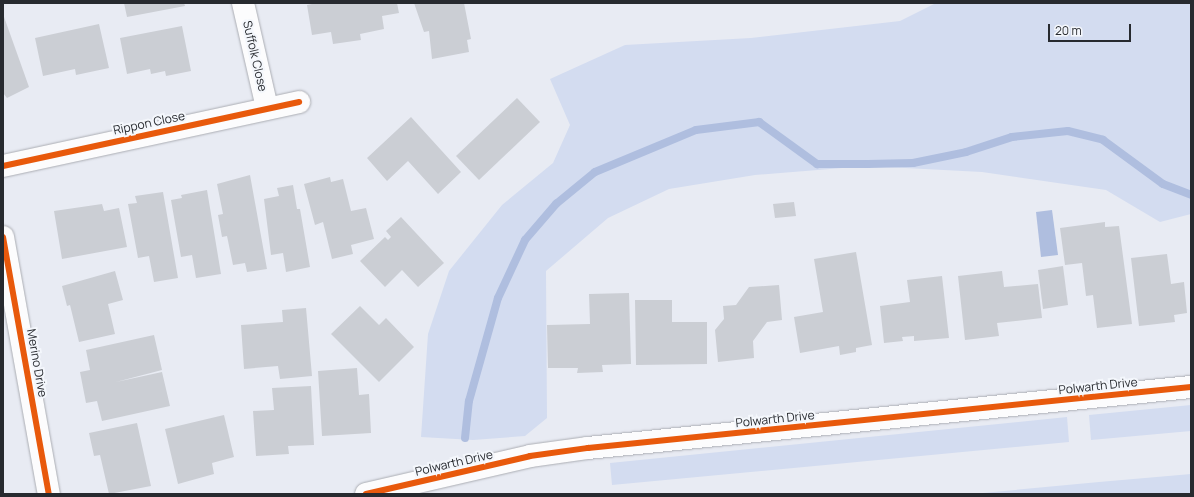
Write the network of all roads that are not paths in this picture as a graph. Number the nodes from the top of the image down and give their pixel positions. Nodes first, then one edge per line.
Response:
1 (243, 3) edge
2 (299, 102) dead end
3 (268, 108) junction
4 (3, 166) edge
5 (3, 237) edge
6 (1191, 387) edge
7 (49, 494) edge
8 (366, 494) edge

1 - 3 street, Suffolk Close
2 - 3 street, Rippon Close
3 - 4 street, Rippon Close
5 - 7 street, Merino Drive
6 - 8 street, Polwarth Drive

